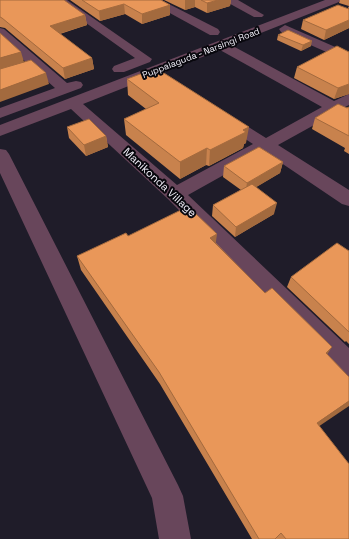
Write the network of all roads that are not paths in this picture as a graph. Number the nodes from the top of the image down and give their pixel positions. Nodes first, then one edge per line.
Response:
1 (60, 0) edge
2 (152, 0) edge
3 (229, 0) edge
4 (330, 2) edge
5 (272, 10) dead end
6 (343, 11) edge
7 (258, 15) junction
8 (243, 21) dead end
9 (275, 24) junction
10 (228, 26) dead end
11 (0, 32) edge
12 (214, 32) junction
13 (200, 38) dead end
14 (221, 45) junction
15 (159, 54) dead end
16 (349, 58) edge
17 (37, 64) junction
18 (22, 69) edge
19 (154, 70) junction
20 (108, 73) dead end
21 (87, 81) dead end
22 (69, 96) junction
23 (349, 99) edge
24 (333, 108) junction
25 (212, 110) edge
26 (0, 113) edge
27 (349, 116) edge
28 (0, 131) edge
29 (266, 144) junction
30 (1, 158) edge
31 (175, 194) junction
32 (349, 199) edge
33 (347, 360) edge
34 (175, 539) edge

1 - 19 street
2 - 12 street
3 - 7 street
4 - 6 street
4 - 9 street, Puppalaguda - Narsingi Road
5 - 7 street
7 - 8 street
9 - 14 street, Puppalaguda - Narsingi Road
9 - 16 street
10 - 12 street
11 - 17 street, Manikonda Village
12 - 13 street
14 - 19 street, Puppalaguda - Narsingi Road
14 - 24 street
15 - 19 street
17 - 18 street
17 - 22 street, Manikonda Village
19 - 20 street
19 - 22 street, Puppalaguda - Narsingi Road
21 - 22 street
22 - 26 street
22 - 28 street, Puppalaguda - Narsingi Road
22 - 31 street, Manikonda Village
23 - 24 street
24 - 27 street
24 - 29 street
25 - 29 street
29 - 31 street
29 - 32 street
30 - 34 street
31 - 33 street, Manikonda Village

